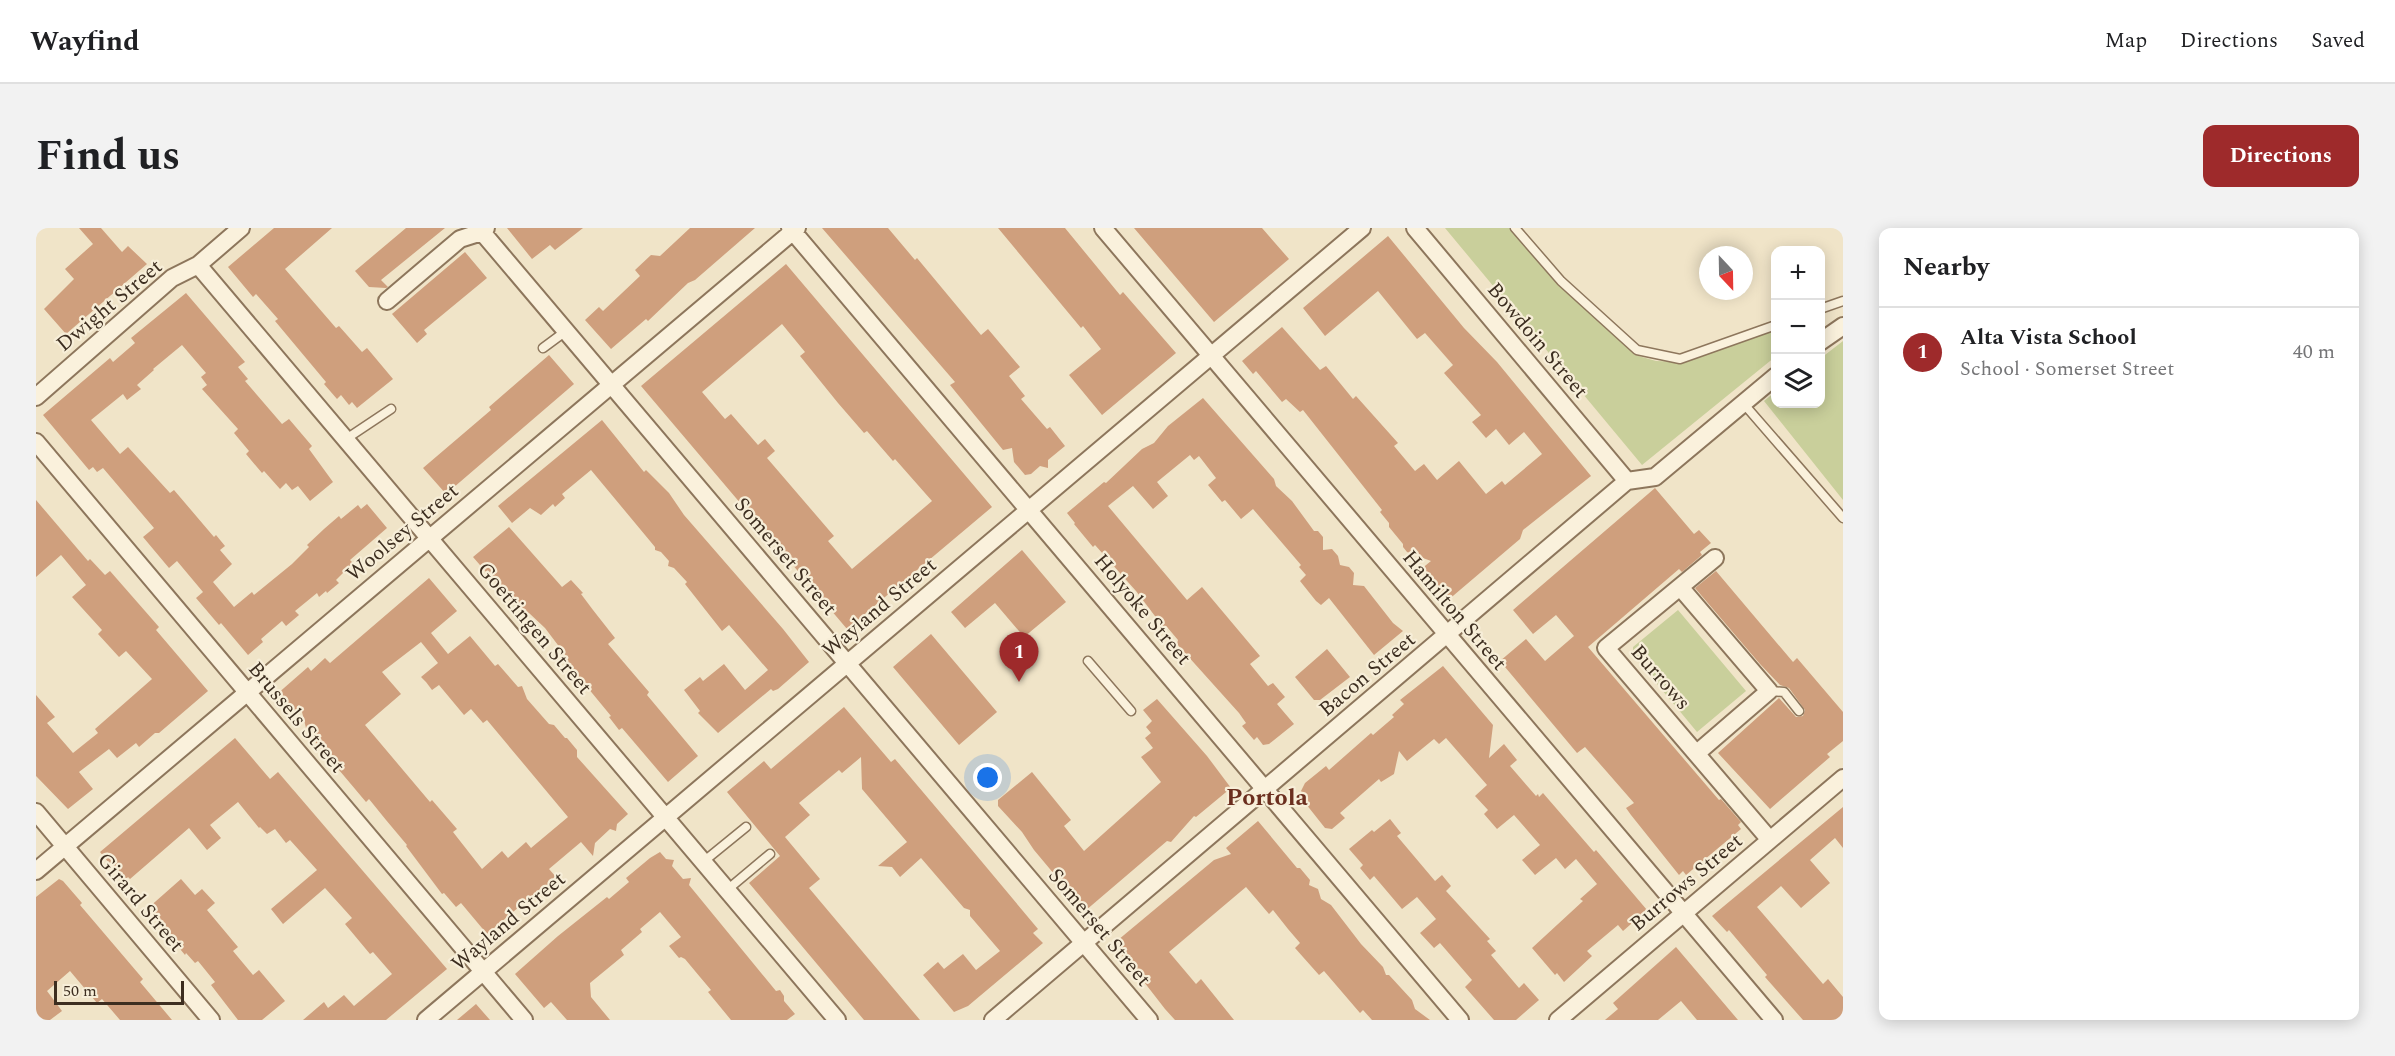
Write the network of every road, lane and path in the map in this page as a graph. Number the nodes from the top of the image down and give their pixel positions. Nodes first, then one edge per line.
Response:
1 (241, 228) edge
2 (1103, 228) edge
3 (1362, 228) edge
4 (1415, 228) edge
5 (1515, 228) edge
6 (794, 229) edge
7 (484, 230) edge
8 (198, 265) junction
9 (387, 301) dead end
10 (1843, 301) edge
11 (1825, 308) edge
12 (1843, 326) edge
13 (1771, 327) edge
14 (566, 331) junction
15 (1825, 339) edge
16 (543, 348) dead end
17 (1211, 356) junction
18 (1771, 380) edge
19 (611, 384) junction
20 (36, 397) edge
21 (1743, 403) junction
22 (392, 409) dead end
23 (346, 439) junction
24 (36, 442) edge
25 (1627, 481) junction
26 (1029, 510) junction
27 (1843, 518) edge
28 (430, 539) junction
29 (1715, 558) dead end
30 (1680, 587) junction
31 (1446, 636) junction
32 (1088, 661) dead end
33 (847, 664) junction
34 (1769, 691) junction
35 (248, 693) junction
36 (1131, 711) dead end
37 (1799, 711) dead end
38 (1697, 753) junction
39 (1843, 778) edge
40 (1265, 790) junction
41 (36, 812) edge
42 (666, 818) junction
43 (746, 827) dead end
44 (1770, 840) junction
45 (65, 846) junction
46 (770, 854) dead end
47 (703, 862) junction
48 (36, 871) edge
49 (727, 890) junction
50 (1684, 914) junction
51 (1085, 944) junction
52 (483, 971) junction
53 (211, 1020) edge
54 (426, 1020) edge
55 (524, 1020) edge
56 (837, 1020) edge
57 (993, 1020) edge
58 (1149, 1020) edge
59 (1460, 1020) edge
60 (1558, 1020) edge
61 (1774, 1020) edge

1 - 8 street, Dwight Street
2 - 17 street, Hamilton Street
3 - 17 street, Wayland Street
4 - 25 street, Bowdoin Street
5 - 13 lane
6 - 19 street, Woolsey Street
6 - 26 street, Holyoke Street
7 - 9 street
7 - 14 street, Somerset Street
8 - 20 street, Dwight Street
8 - 23 street, Goettingen Street
10 - 11 lane
12 - 15 street
14 - 16 lane
14 - 19 street, Somerset Street
17 - 26 street, Wayland Street
17 - 31 street, Hamilton Street
18 - 21 street, Bacon Street
19 - 28 street, Woolsey Street
19 - 33 street, Somerset Street
21 - 25 street, Bacon Street
21 - 27 lane
22 - 23 lane
23 - 28 street, Goettingen Street
24 - 35 street, Brussels Street
25 - 31 street, Bacon Street
26 - 33 street, Wayland Street
26 - 40 street, Holyoke Street
28 - 35 street, Woolsey Street
28 - 42 street, Goettingen Street
29 - 30 street, Burrows
30 - 34 street
30 - 38 street, Burrows
31 - 40 street, Bacon Street
31 - 50 street, Hamilton Street
32 - 36 lane
33 - 42 street, Wayland Street
33 - 51 street, Somerset Street
34 - 37 lane
34 - 38 street
35 - 45 street, Woolsey Street
35 - 52 street, Brussels Street
38 - 44 street, Burrows
39 - 44 street, Burrows Street
40 - 51 street, Bacon Street
40 - 59 street, Holyoke Street
41 - 45 street, Girard Street
42 - 47 street, Goettingen Street
42 - 52 street, Wayland Street
43 - 47 lane
44 - 50 street, Burrows Street
45 - 48 street, Woolsey Street
45 - 53 street, Girard Street
46 - 49 lane
47 - 49 street, Goettingen Street
49 - 56 street, Goettingen Street
50 - 60 street, Burrows Street
50 - 61 street, Hamilton Street
51 - 57 street, Bacon Street
51 - 58 street, Somerset Street
52 - 54 street, Wayland Street
52 - 55 street, Brussels Street

